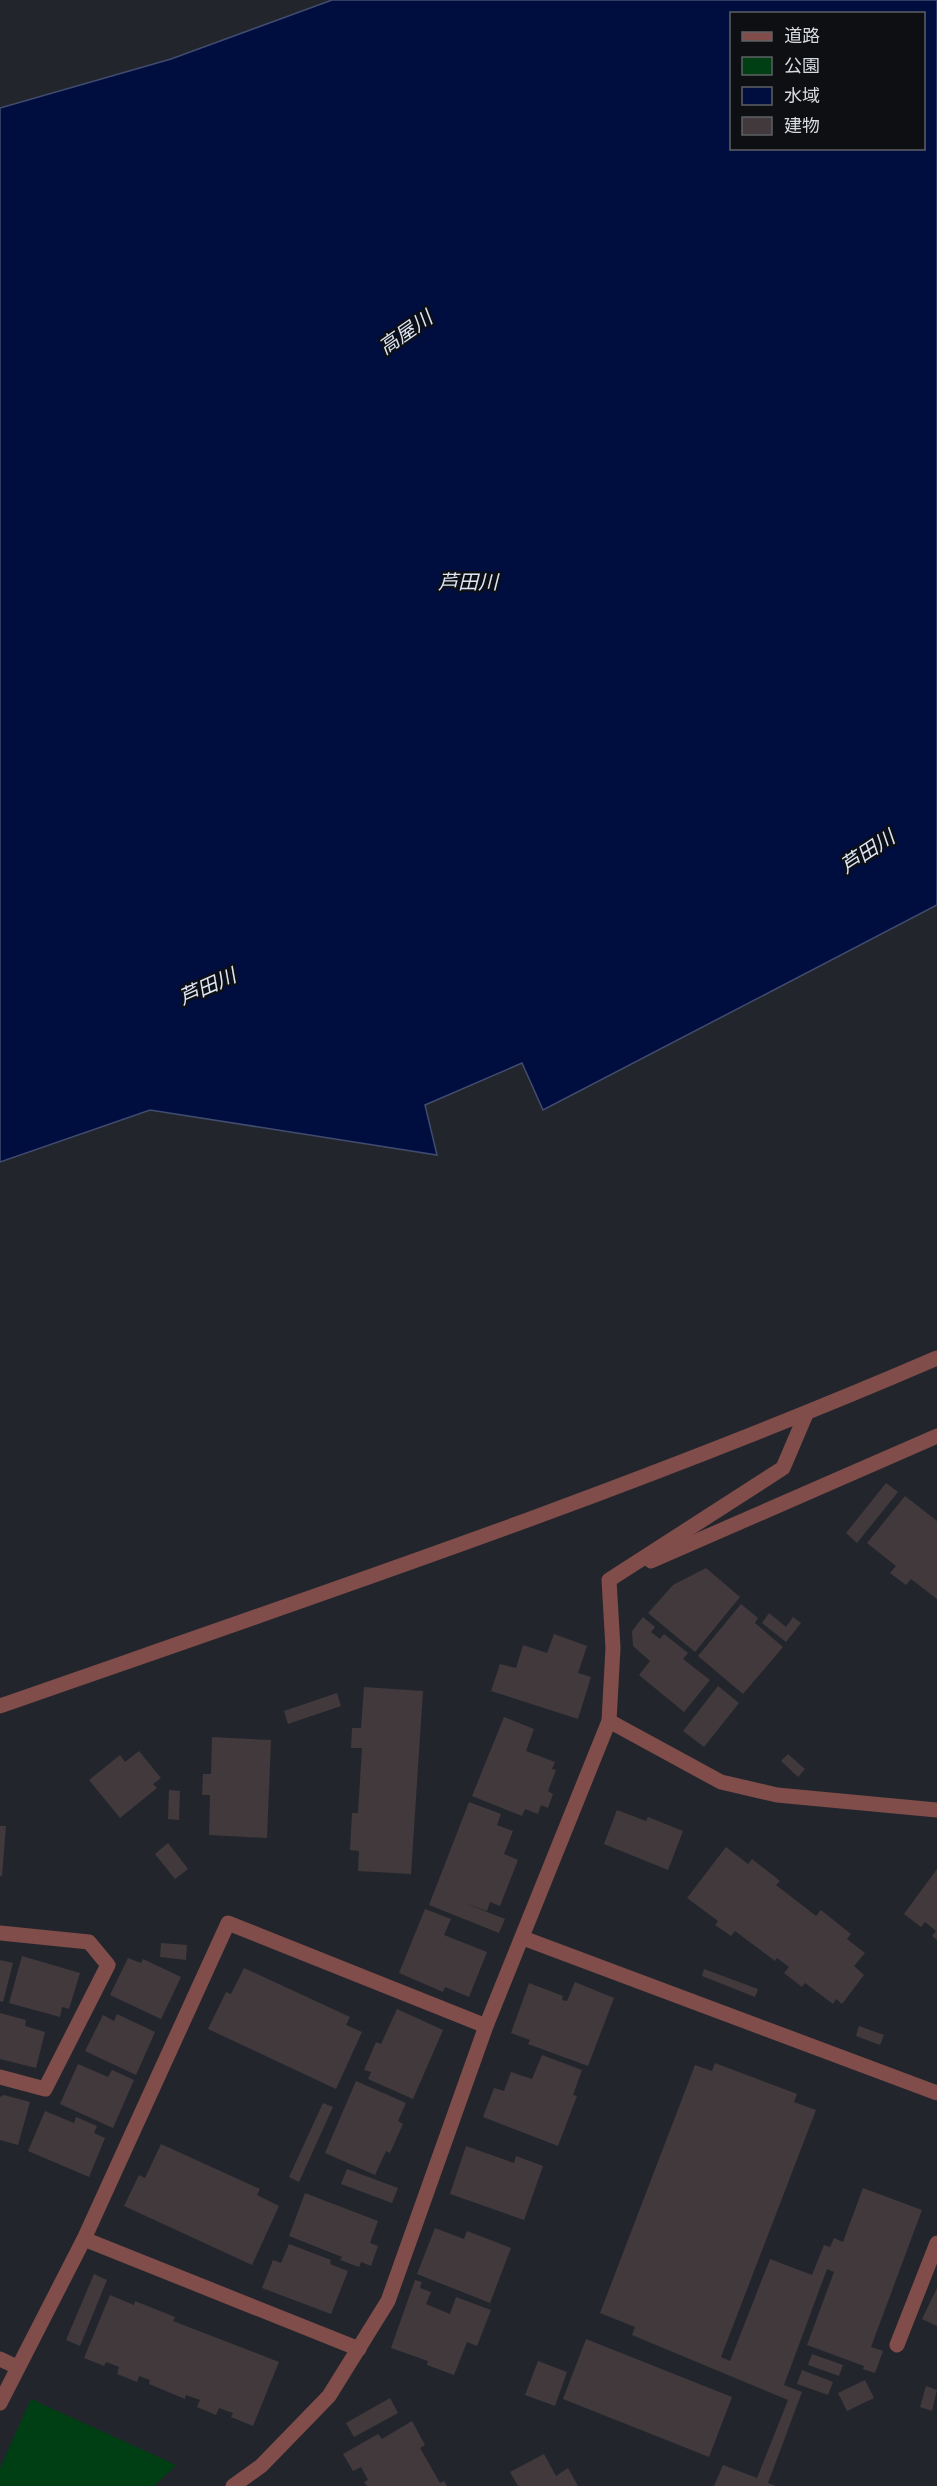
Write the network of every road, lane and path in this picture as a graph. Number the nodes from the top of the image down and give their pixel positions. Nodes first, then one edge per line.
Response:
1 (937, 1358) edge
2 (806, 1414) junction
3 (937, 1436) edge
4 (609, 1580) junction
5 (0, 1706) edge
6 (609, 1721) junction
7 (937, 1810) edge
8 (0, 1933) edge
9 (523, 1938) junction
10 (486, 2026) junction
11 (0, 2077) edge
12 (937, 2093) edge
13 (84, 2239) junction
14 (937, 2243) edge
15 (897, 2345) dead end
16 (359, 2349) junction
17 (0, 2359) edge
18 (17, 2367) junction
19 (0, 2403) edge
20 (232, 2486) edge

1 - 2 street
2 - 4 street
2 - 5 street
3 - 4 street
4 - 6 street
6 - 7 street
6 - 9 street
8 - 11 street
9 - 10 street
9 - 12 street
10 - 13 street
10 - 16 street
13 - 16 street
13 - 18 street
14 - 15 street
16 - 20 street
17 - 18 street
18 - 19 street

